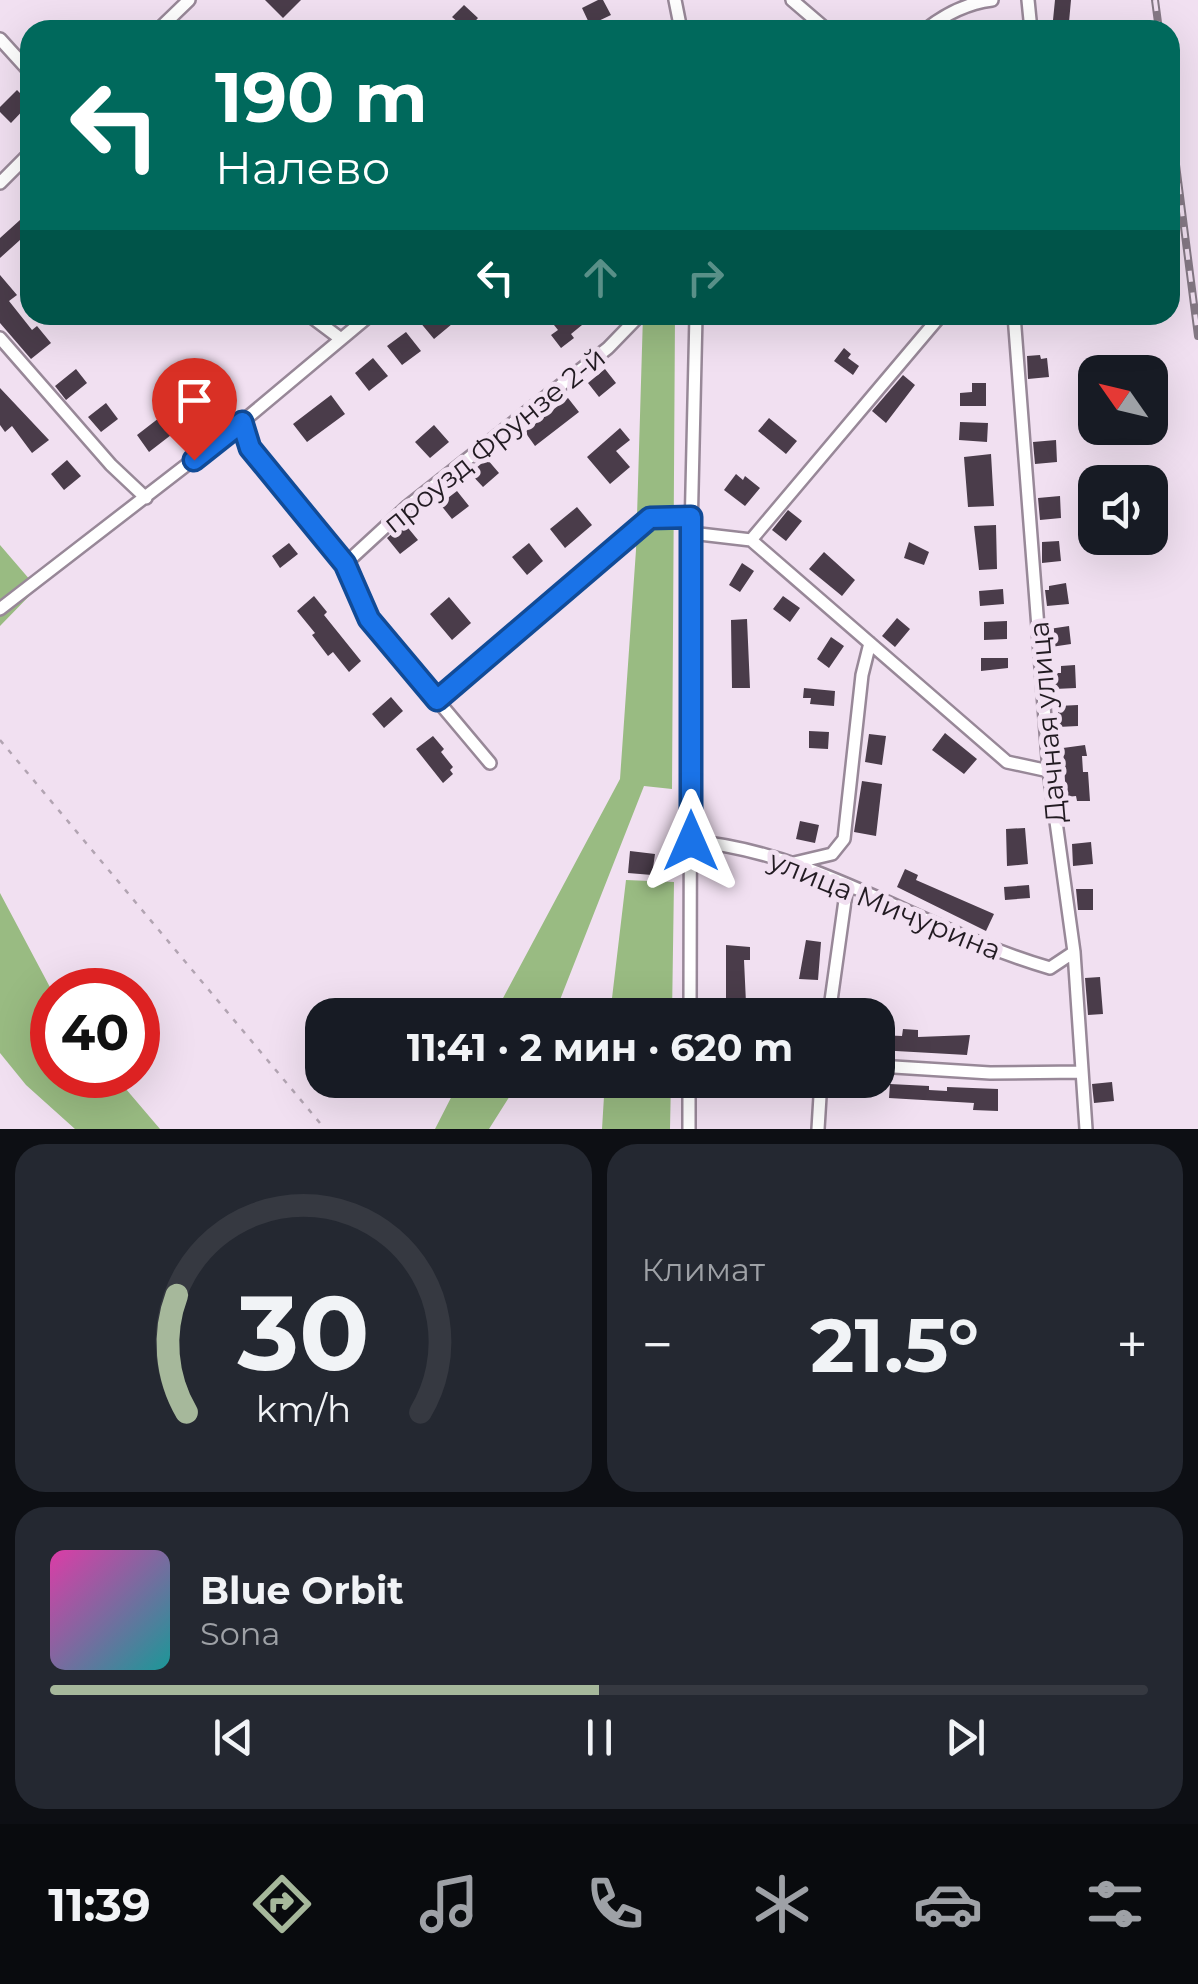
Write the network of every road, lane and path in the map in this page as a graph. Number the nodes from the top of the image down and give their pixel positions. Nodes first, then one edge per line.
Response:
1 (689, 0) edge
2 (792, 0) edge
3 (992, 0) edge
4 (185, 1) edge
5 (676, 6) edge
6 (167, 20) edge
7 (815, 20) edge
8 (937, 20) edge
9 (0, 39) edge
10 (20, 61) edge
11 (20, 163) edge
12 (0, 183) edge
13 (323, 325) edge
14 (358, 325) edge
15 (630, 325) edge
16 (696, 325) edge
17 (934, 325) edge
18 (1015, 325) edge
19 (0, 338) edge
20 (342, 339) junction
21 (242, 422) junction
22 (146, 498) junction
23 (691, 517) junction
24 (691, 533) junction
25 (751, 540) junction
26 (345, 564) junction
27 (0, 609) edge
28 (870, 643) junction
29 (437, 700) junction
30 (0, 740) edge
31 (490, 763) dead end
32 (1049, 771) junction
33 (691, 841) junction
34 (793, 863) junction
35 (848, 886) junction
36 (1074, 952) junction
37 (690, 998) edge
38 (832, 998) edge
39 (895, 1067) edge
40 (1082, 1072) junction
41 (689, 1098) edge
42 (820, 1098) edge
43 (325, 1129) edge
44 (689, 1129) edge
45 (818, 1129) edge
46 (1086, 1129) edge

1 - 5 street
2 - 7 street
3 - 8 street
4 - 6 street
9 - 10 street
11 - 12 street
13 - 20 street
14 - 20 street
15 - 26 street, проузд Фрунзе 2-й
16 - 23 street
17 - 25 street
18 - 32 street, Дачная улица
19 - 22 street
20 - 21 street
21 - 22 street
21 - 26 street
22 - 27 street
23 - 24 street
23 - 29 street
24 - 25 street
24 - 33 street
25 - 28 street
26 - 29 street
28 - 32 street
28 - 34 street
29 - 31 street
30 - 43 path
32 - 36 street, Дачная улица
33 - 34 street, улица Мичурина
33 - 37 street
34 - 35 street, улица Мичурина
35 - 36 street, улица Мичурина
35 - 38 street
36 - 40 street, Дачная улица
39 - 40 street
40 - 46 street, Дачная улица
41 - 44 street
42 - 45 street

